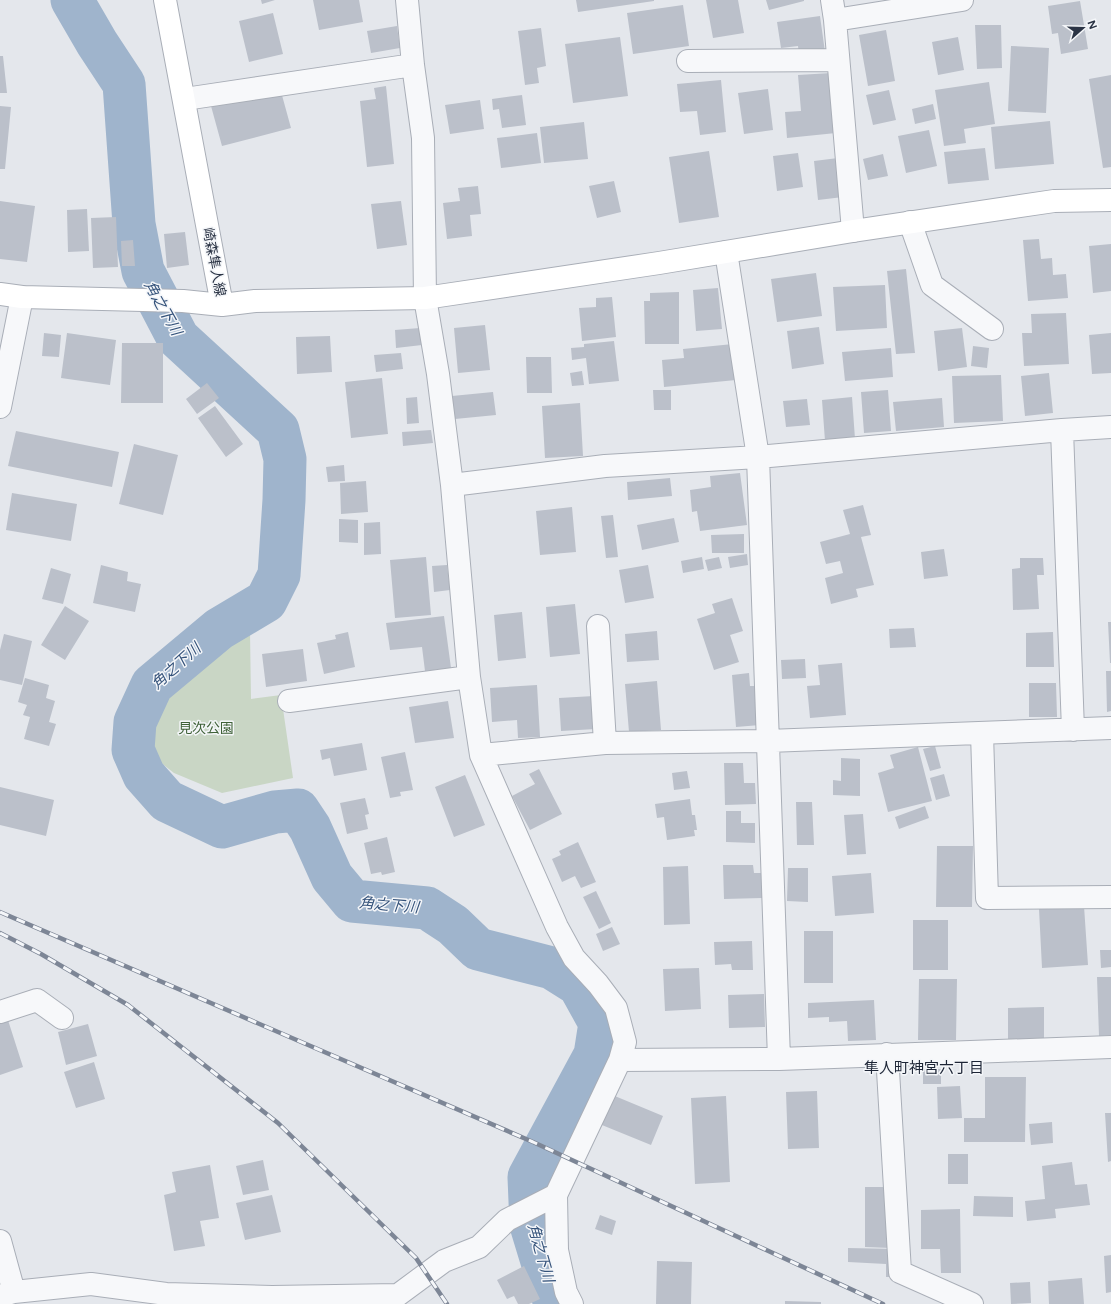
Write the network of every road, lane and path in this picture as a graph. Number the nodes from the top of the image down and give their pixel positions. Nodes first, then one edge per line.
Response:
1 (166, 0) edge
2 (407, 0) edge
3 (962, 0) edge
4 (833, 10) edge
5 (688, 60) dead end
6 (838, 60) junction
7 (413, 65) junction
8 (185, 99) junction
9 (1111, 200) edge
10 (910, 222) junction
11 (853, 230) junction
12 (726, 252) junction
13 (0, 294) edge
14 (22, 296) junction
15 (425, 298) junction
16 (222, 305) junction
17 (992, 329) dead end
18 (0, 407) edge
19 (1111, 427) edge
20 (1062, 430) junction
21 (758, 457) junction
22 (452, 485) junction
23 (598, 626) dead end
24 (469, 677) junction
25 (289, 702) dead end
26 (1111, 728) edge
27 (1073, 730) junction
28 (982, 733) junction
29 (768, 741) junction
30 (605, 743) junction
31 (481, 755) junction
32 (1111, 897) edge
33 (0, 1012) edge
34 (62, 1018) dead end
35 (1111, 1047) edge
36 (887, 1054) junction
37 (779, 1059) junction
38 (620, 1060) junction
39 (552, 1197) junction
40 (0, 1241) edge
41 (7, 1294) edge
42 (138, 1297) edge
43 (397, 1299) edge
44 (572, 1304) edge
45 (972, 1304) edge

1 - 8 street, 崎森隼人線
2 - 7 street
3 - 4 street
4 - 6 street
5 - 6 street
6 - 11 street
7 - 8 street
7 - 15 street
8 - 16 street, 崎森隼人線
9 - 10 street
10 - 11 street
10 - 17 street
11 - 12 street
12 - 15 street
12 - 21 street
13 - 14 street, 崎森隼人線
14 - 16 street, 崎森隼人線
14 - 18 street
15 - 16 street
15 - 22 street
19 - 20 street
20 - 21 street
20 - 27 street
21 - 22 street
21 - 29 street
22 - 24 street
23 - 30 street
24 - 25 street
24 - 31 street
26 - 27 street
27 - 28 street
28 - 29 street
28 - 32 street
29 - 30 street
29 - 37 street
30 - 31 street
31 - 38 street
33 - 34 street
35 - 36 street
36 - 37 street
36 - 45 street
37 - 38 street
38 - 39 street
39 - 43 street
39 - 44 street
40 - 41 street
41 - 42 street
42 - 43 street

